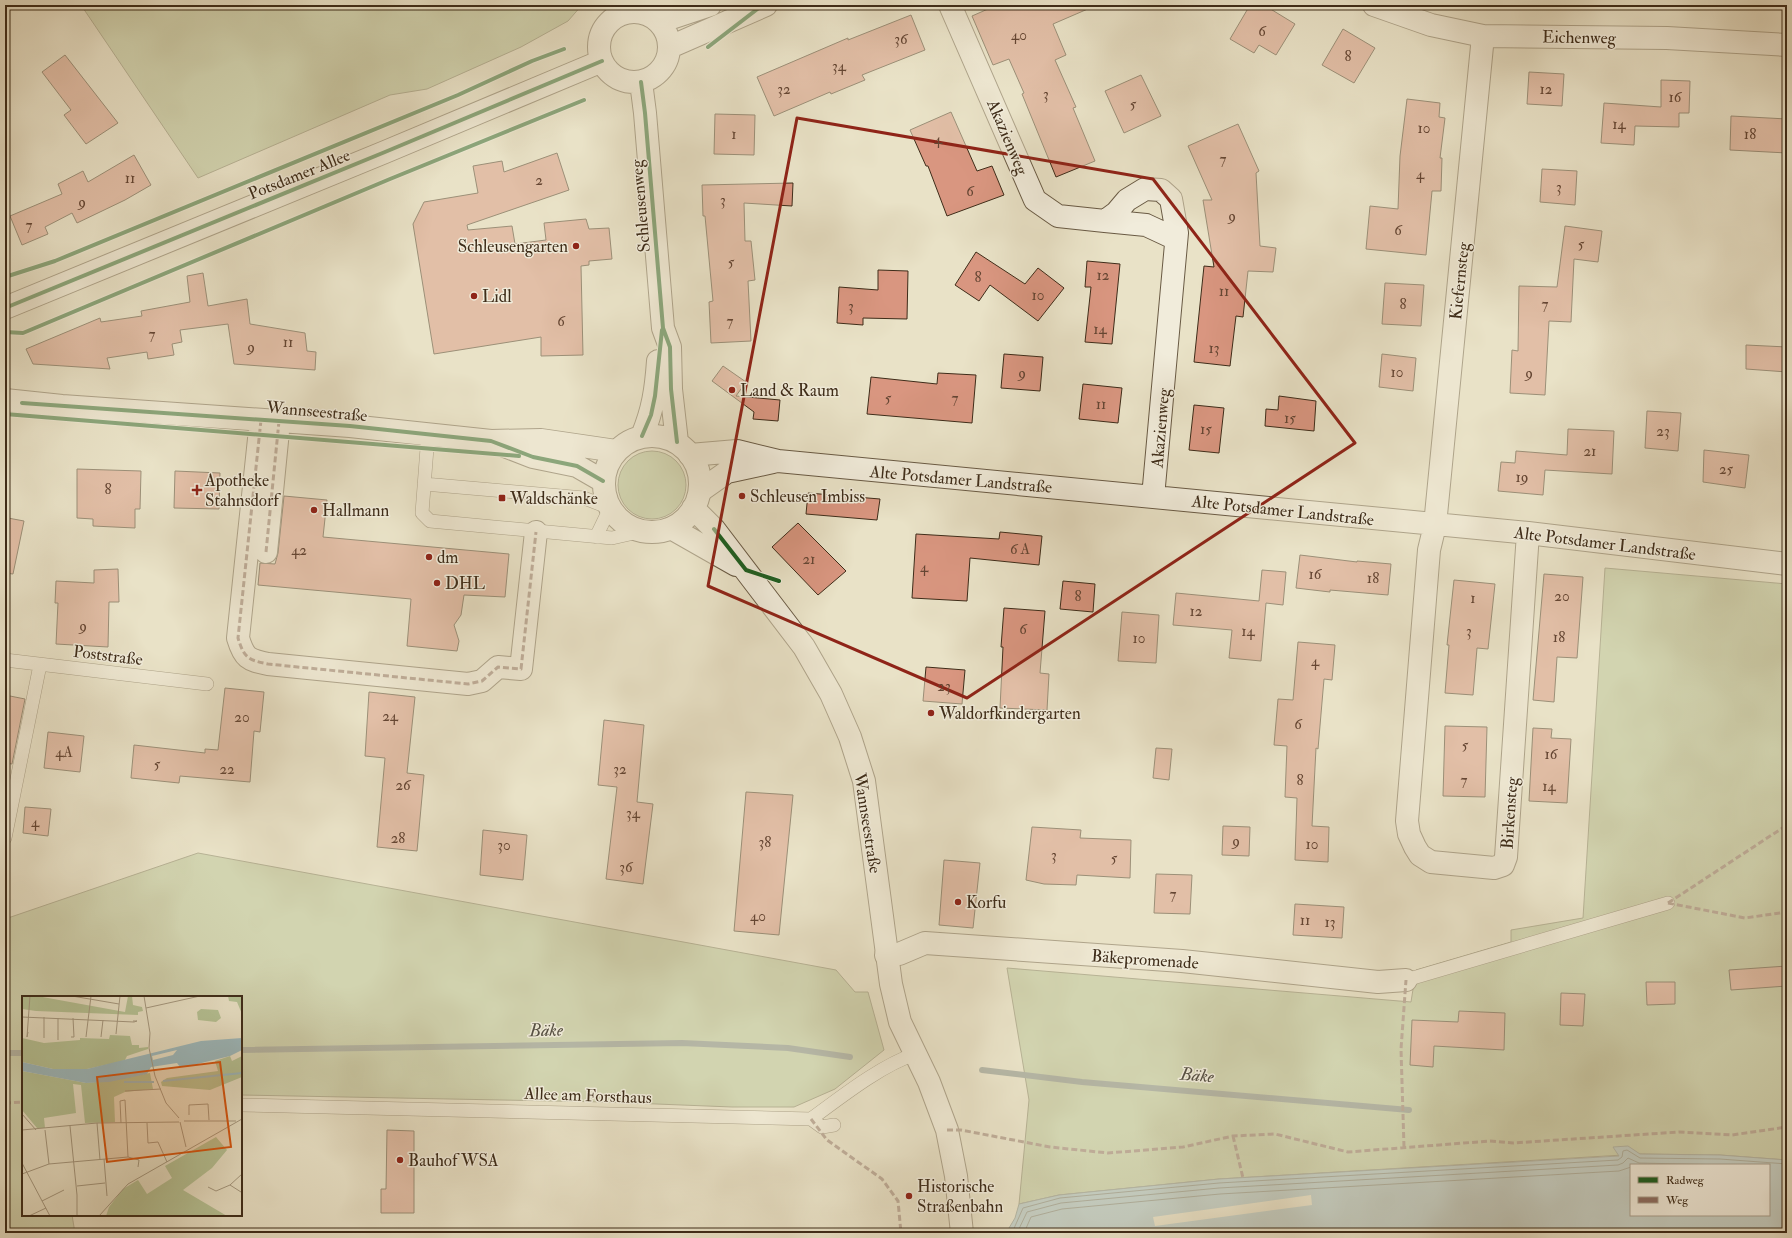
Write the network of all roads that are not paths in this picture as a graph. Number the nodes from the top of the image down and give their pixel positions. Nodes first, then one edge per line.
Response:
1 (710, 5) edge
2 (766, 5) edge
3 (950, 5) edge
4 (1374, 5) edge
5 (659, 22) junction
6 (1483, 36) junction
7 (1787, 45) edge
8 (670, 47) junction
9 (602, 61) junction
10 (641, 82) junction
11 (1105, 221) junction
12 (1176, 239) junction
13 (5, 308) edge
14 (663, 328) junction
15 (13, 401) edge
16 (270, 420) junction
17 (428, 435) junction
18 (642, 436) junction
19 (491, 441) junction
20 (684, 449) junction
21 (616, 451) junction
22 (778, 461) junction
23 (603, 481) junction
24 (424, 484) junction
25 (1153, 497) junction
26 (584, 498) junction
27 (696, 499) junction
28 (610, 508) junction
29 (1435, 525) junction
30 (671, 528) junction
31 (643, 531) junction
32 (536, 532) junction
33 (1528, 533) junction
34 (596, 537) junction
35 (266, 552) dead end
36 (1787, 564) edge
37 (746, 570) junction
38 (5, 660) edge
39 (40, 665) junction
40 (207, 684) dead end
41 (5, 838) edge
42 (1668, 903) dead end
43 (886, 955) junction
44 (1406, 980) joint
45 (915, 1054) junction
46 (242, 1105) edge
47 (811, 1119) junction
48 (834, 1125) dead end
49 (962, 1232) edge

1 - 5 street
2 - 8 street
3 - 11 street, Akazienweg
4 - 6 street, Eichenweg
5 - 8 street
5 - 9 street
6 - 7 street, Eichenweg
6 - 29 street, Kiefernsteg
8 - 10 street
9 - 10 street
9 - 13 street, Potsdamer Allee
10 - 14 street, Schleusenweg
11 - 12 street, Akazienweg
11 - 12 street, Akazienweg
12 - 25 street, Akazienweg
14 - 18 street, Schleusenweg
14 - 20 street, Schleusenweg
15 - 16 street, Wannseestraße
16 - 17 street, Wannseestraße
16 - 32 street, Wannseestraße
16 - 35 street
17 - 19 street, Wannseestraße
17 - 24 lane
18 - 20 street
18 - 21 street
19 - 21 street, Wannseestraße
19 - 23 street, Wannseestraße
20 - 22 street, Alte Potsdamer Landstraße
20 - 27 street
21 - 23 street
22 - 25 street, Alte Potsdamer Landstraße
22 - 27 street, Alte Potsdamer Landstraße
23 - 26 lane
23 - 28 street
24 - 26 lane
24 - 32 lane
25 - 29 street, Alte Potsdamer Landstraße
26 - 28 lane
27 - 30 street
27 - 37 street, Wannseestraße
28 - 31 street
28 - 34 lane
29 - 33 street, Alte Potsdamer Landstraße
29 - 33 street, Birkensteg
30 - 31 street
30 - 37 street, Wannseestraße
31 - 34 lane
32 - 34 lane
33 - 36 street, Alte Potsdamer Landstraße
37 - 43 street, Wannseestraße
38 - 39 lane, Poststraße
39 - 40 lane, Poststraße
39 - 41 lane
42 - 44 lane
43 - 44 street, Bäkepromenade
43 - 45 street, Wannseestraße
45 - 47 lane
45 - 49 street, Wannseestraße
46 - 47 lane, Allee am Forsthaus
47 - 48 lane

